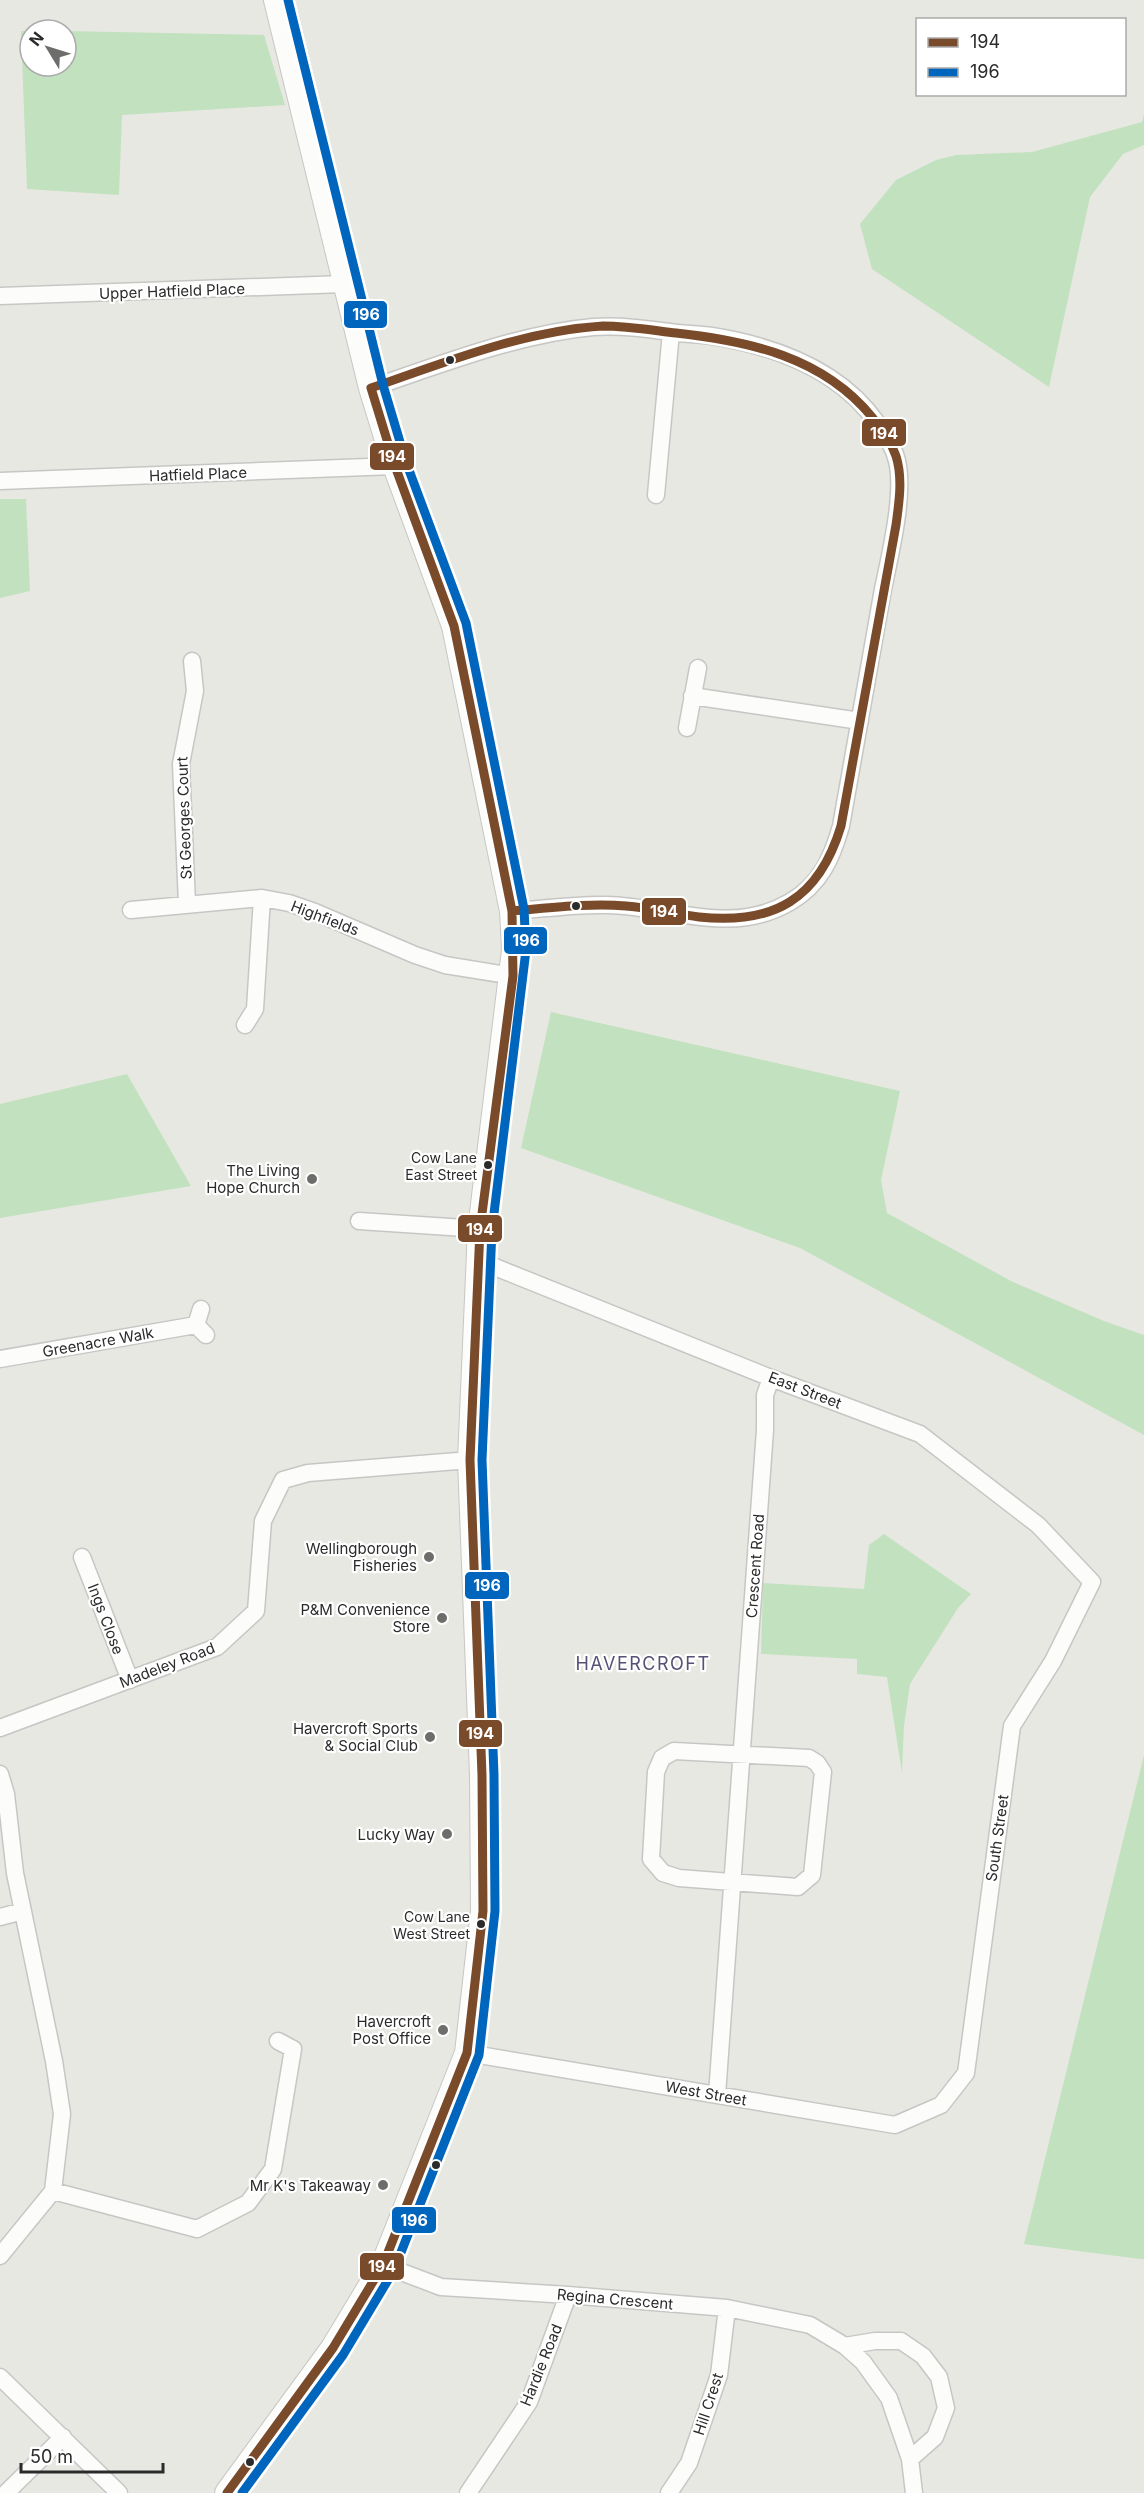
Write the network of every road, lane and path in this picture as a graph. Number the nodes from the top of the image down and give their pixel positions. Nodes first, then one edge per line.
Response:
1 (276, 0) edge
2 (344, 284) junction
3 (0, 296) edge
4 (671, 332) junction
5 (371, 388) junction
6 (396, 466) junction
7 (0, 481) edge
8 (656, 495) dead end
9 (192, 661) dead end
10 (698, 668) dead end
11 (692, 696) junction
12 (860, 721) junction
13 (687, 728) dead end
14 (262, 898) junction
15 (187, 904) junction
16 (131, 910) dead end
17 (512, 911) junction
18 (513, 976) junction
19 (245, 1025) dead end
20 (359, 1221) dead end
21 (480, 1229) junction
22 (480, 1261) junction
23 (201, 1323) dead end
24 (0, 1359) edge
25 (771, 1378) junction
26 (470, 1460) junction
27 (82, 1554) dead end
28 (1092, 1582) joint
29 (130, 1680) junction
30 (0, 1728) edge
31 (742, 1755) junction
32 (0, 1774) edge
33 (732, 1882) junction
34 (23, 1911) junction
35 (0, 1917) edge
36 (278, 2041) dead end
37 (467, 2053) junction
38 (717, 2095) junction
39 (941, 2105) joint
40 (53, 2191) junction
41 (0, 2256) edge
42 (382, 2265) junction
43 (568, 2295) junction
44 (727, 2308) junction
45 (844, 2346) junction
46 (0, 2377) edge
47 (63, 2437) junction
48 (910, 2460) junction
49 (6, 2493) edge
50 (119, 2493) edge
51 (227, 2493) edge
52 (468, 2493) edge
53 (669, 2493) edge
54 (914, 2493) edge

1 - 2 main road
2 - 3 street, Upper Hatfield Place
2 - 5 main road
4 - 5 street
4 - 8 street
4 - 12 street
5 - 6 main road
6 - 7 street, Hatfield Place
6 - 17 main road
9 - 15 street, St Georges Court
10 - 11 street
11 - 12 street
11 - 13 street
12 - 17 street
14 - 15 street, Highfields
14 - 18 street, Highfields
14 - 19 street
15 - 16 street, Highfields
17 - 18 main road
18 - 21 main road
20 - 21 street
21 - 22 main road
22 - 25 street, East Street
22 - 26 main road
23 - 24 street, Greenacre Walk
25 - 28 street, East Street
25 - 31 street, Crescent Road
26 - 29 street, Madeley Road
26 - 37 main road
27 - 29 street, Ings Close
28 - 39 street, South Street
29 - 30 street, Madeley Road
31 - 33 street, Crescent Road
31 - 33 street
31 - 33 street
32 - 34 street
33 - 38 street, Crescent Road
34 - 35 street
34 - 40 street
36 - 40 street
37 - 38 street, West Street
37 - 42 main road
38 - 39 street, West Street
40 - 41 street
42 - 43 street, Regina Crescent
42 - 51 main road
43 - 44 street, Regina Crescent
43 - 52 street, Hardie Road
44 - 45 street, Regina Crescent
44 - 53 street, Hill Crest
45 - 48 street, Regina Crescent
45 - 48 street
46 - 47 street
47 - 49 street
47 - 50 street
48 - 54 street, Regina Crescent

